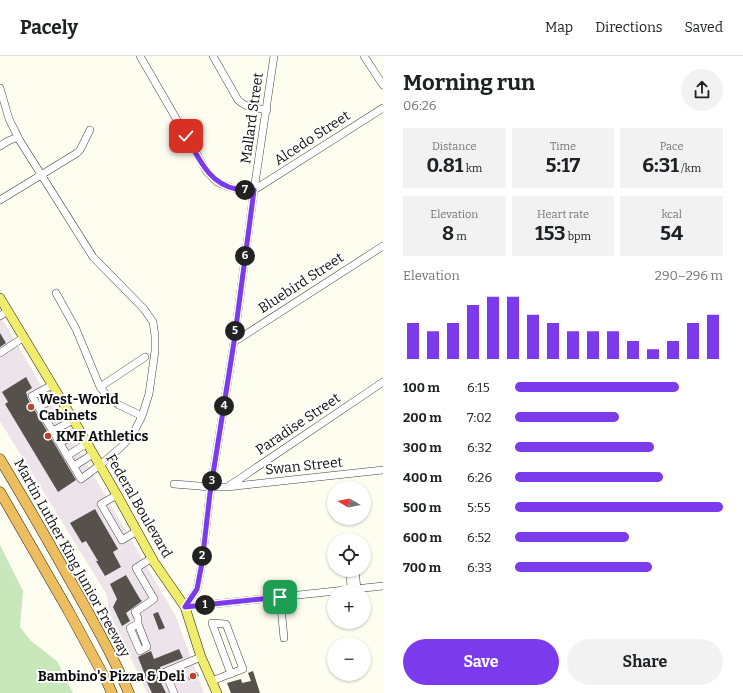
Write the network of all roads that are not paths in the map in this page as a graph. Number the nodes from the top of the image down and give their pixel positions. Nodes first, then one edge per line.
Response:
1 (140, 56) edge
2 (213, 56) edge
3 (274, 56) edge
4 (364, 56) edge
5 (383, 85) edge
6 (0, 88) edge
7 (2, 99) edge
8 (383, 108) edge
9 (266, 110) junction
10 (90, 130) dead end
11 (18, 137) junction
12 (0, 146) edge
13 (41, 175) junction
14 (254, 190) junction
15 (0, 200) edge
16 (383, 246) edge
17 (56, 293) dead end
18 (0, 298) edge
19 (4, 314) edge
20 (24, 337) junction
21 (234, 342) junction
22 (0, 352) edge
23 (145, 357) dead end
24 (383, 382) edge
25 (52, 385) junction
26 (100, 387) junction
27 (59, 396) junction
28 (39, 407) junction
29 (66, 408) junction
30 (142, 416) junction
31 (46, 419) junction
32 (73, 420) junction
33 (53, 431) junction
34 (80, 431) junction
35 (60, 443) junction
36 (87, 443) junction
37 (93, 454) junction
38 (67, 456) junction
39 (0, 459) edge
40 (100, 465) junction
41 (74, 466) junction
42 (383, 470) edge
43 (174, 484) dead end
44 (211, 487) junction
45 (227, 487) junction
46 (0, 492) edge
47 (117, 494) junction
48 (137, 530) junction
49 (152, 558) junction
50 (383, 586) edge
51 (371, 587) edge
52 (327, 592) edge
53 (280, 597) junction
54 (185, 607) junction
55 (138, 624) dead end
56 (284, 638) dead end
57 (201, 657) junction
58 (232, 674) junction
59 (212, 681) junction
60 (112, 693) edge
61 (129, 693) edge
62 (174, 693) edge
63 (217, 693) edge

1 - 14 street
2 - 9 street
3 - 9 street, Mallard Street
4 - 5 street
6 - 7 street
7 - 11 street
8 - 14 street, Alcedo Street
9 - 14 street, Mallard Street
10 - 13 street
11 - 12 street
11 - 13 street
13 - 15 street
13 - 30 street
14 - 21 street, Mallard Street
16 - 21 street, Bluebird Street
17 - 26 street
18 - 19 main road, Federal Boulevard
19 - 20 main road, Federal Boulevard
20 - 22 street
20 - 25 main road, Federal Boulevard
21 - 44 street, Mallard Street
23 - 26 street
24 - 45 street, Paradise Street
25 - 27 main road, Federal Boulevard
25 - 28 street
26 - 30 street
27 - 28 street
27 - 29 main road, Federal Boulevard
28 - 31 street
29 - 31 street
29 - 32 main road, Federal Boulevard
30 - 40 street
31 - 33 street
32 - 33 street
32 - 34 main road, Federal Boulevard
33 - 35 street
34 - 35 street
34 - 36 main road, Federal Boulevard
35 - 38 street
36 - 37 main road, Federal Boulevard
36 - 38 street
37 - 40 main road, Federal Boulevard
37 - 41 street
38 - 41 street
39 - 61 highway, Martin Luther King Junior Freeway
40 - 41 street
40 - 47 main road, Federal Boulevard
42 - 45 street, Swan Street
43 - 44 street, Swan Street
44 - 45 street, Swan Street
44 - 54 street, Mallard Street
46 - 60 highway, Martin Luther King Junior Freeway
47 - 48 main road, Federal Boulevard
47 - 48 street
48 - 49 main road, Federal Boulevard
49 - 54 main road, Federal Boulevard
49 - 55 street
50 - 51 street
52 - 53 street
53 - 54 street
53 - 56 street
54 - 57 main road, Federal Boulevard
57 - 59 main road, Federal Boulevard
57 - 62 street
58 - 58 street
58 - 59 street
59 - 63 main road, Federal Boulevard

